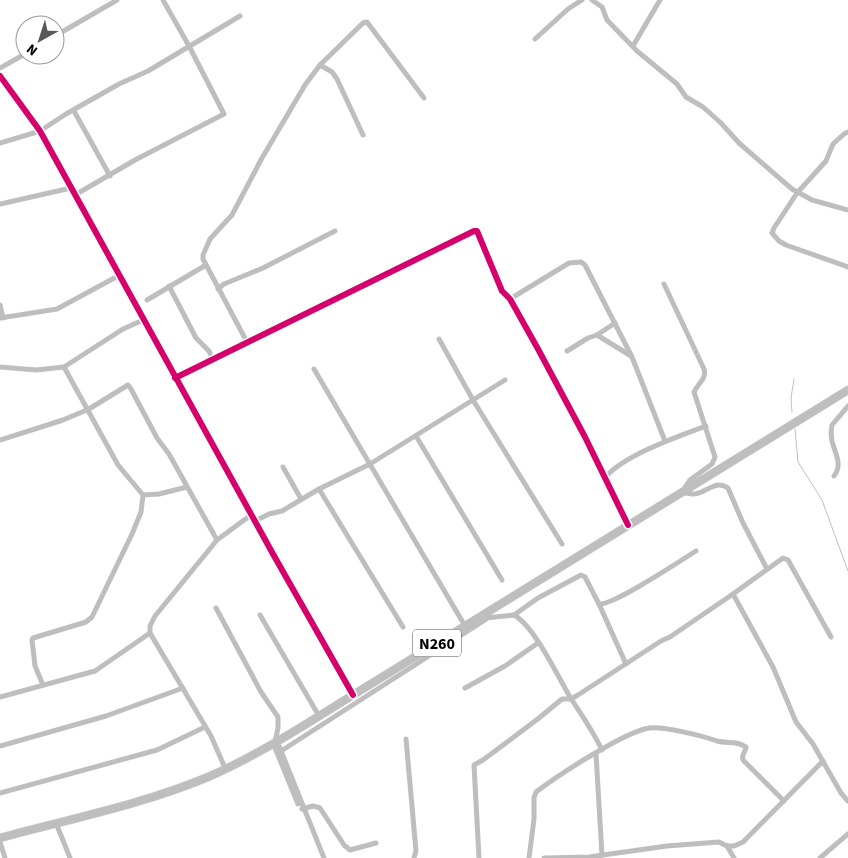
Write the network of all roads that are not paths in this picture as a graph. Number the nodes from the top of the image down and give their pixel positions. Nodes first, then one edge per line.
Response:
1 (117, 0) edge
2 (163, 0) edge
3 (582, 0) edge
4 (592, 0) edge
5 (660, 0) edge
6 (240, 16) dead end
7 (65, 30) edge
8 (535, 39) dead end
9 (190, 46) junction
10 (633, 46) junction
11 (15, 60) edge
12 (320, 65) junction
13 (0, 68) edge
14 (0, 76) edge
15 (424, 98) dead end
16 (74, 111) junction
17 (40, 131) junction
18 (848, 132) edge
19 (363, 134) dead end
20 (0, 143) edge
21 (110, 176) junction
22 (71, 188) junction
23 (797, 193) junction
24 (75, 196) junction
25 (0, 204) edge
26 (848, 210) edge
27 (335, 231) dead end
28 (206, 265) junction
29 (848, 268) edge
30 (118, 276) junction
31 (664, 284) dead end
32 (169, 286) junction
33 (218, 289) junction
34 (510, 299) junction
35 (147, 300) dead end
36 (0, 305) edge
37 (2, 318) edge
38 (143, 320) junction
39 (615, 323) junction
40 (597, 335) junction
41 (439, 339) dead end
42 (248, 344) junction
43 (567, 351) dead end
44 (632, 357) junction
45 (213, 360) junction
46 (0, 367) edge
47 (64, 367) junction
48 (314, 369) dead end
49 (175, 378) junction
50 (505, 380) dead end
51 (848, 390) edge
52 (473, 400) junction
53 (848, 406) edge
54 (89, 409) junction
55 (706, 426) junction
56 (416, 436) junction
57 (0, 440) edge
58 (665, 441) junction
59 (370, 464) junction
60 (283, 467) dead end
61 (834, 476) dead end
62 (606, 478) junction
63 (187, 487) junction
64 (319, 489) junction
65 (682, 492) junction
66 (142, 495) junction
67 (301, 499) junction
68 (251, 515) junction
69 (255, 521) junction
70 (628, 525) junction
71 (217, 540) junction
72 (562, 544) dead end
73 (696, 551) dead end
74 (767, 569) junction
75 (502, 580) dead end
76 (733, 594) junction
77 (599, 604) junction
78 (216, 608) dead end
79 (260, 615) dead end
80 (514, 615) junction
81 (488, 618) junction
82 (475, 620) junction
83 (465, 626) junction
84 (403, 627) dead end
85 (150, 633) junction
86 (831, 637) dead end
87 (538, 643) junction
88 (626, 664) junction
89 (43, 685) junction
90 (183, 688) junction
91 (464, 688) dead end
92 (353, 695) junction
93 (0, 697) edge
94 (571, 699) junction
95 (319, 716) junction
96 (205, 728) junction
97 (406, 739) dead end
98 (275, 742) junction
99 (0, 746) edge
100 (602, 750) junction
101 (280, 752) junction
102 (596, 754) junction
103 (823, 761) junction
104 (225, 768) junction
105 (0, 793) edge
106 (784, 801) junction
107 (848, 801) edge
108 (302, 809) junction
109 (56, 823) junction
110 (848, 834) edge
111 (0, 838) edge
112 (0, 842) edge
113 (376, 843) dead end
114 (726, 846) junction
115 (602, 855) junction
116 (5, 858) edge
117 (70, 858) edge
118 (322, 858) edge
119 (414, 858) edge
120 (479, 858) edge
121 (529, 858) edge
122 (544, 858) edge
123 (734, 858) edge
124 (820, 858) edge

1 - 7 street
2 - 9 street
3 - 8 street
4 - 10 street
5 - 10 street
6 - 9 street
9 - 16 street
9 - 21 street
10 - 23 street
11 - 13 street
12 - 15 street
12 - 19 street
12 - 28 street
14 - 17 street
16 - 17 street
16 - 21 street
17 - 20 street
17 - 22 street
18 - 23 street
21 - 24 street
22 - 24 street
22 - 25 street
23 - 26 street
23 - 29 street
24 - 30 street
27 - 33 street
28 - 32 street
28 - 33 street
30 - 37 street
30 - 38 street
31 - 55 street
32 - 35 street
32 - 45 street
33 - 42 street
34 - 39 street
34 - 42 street
34 - 62 street
36 - 37 street
38 - 47 street
38 - 49 street
39 - 40 street
39 - 44 street
40 - 43 street
40 - 44 street
41 - 52 street
42 - 45 street
44 - 58 street
45 - 49 street
46 - 47 street
47 - 54 street
48 - 59 street
49 - 68 street
50 - 52 street
51 - 65 main road, N260
52 - 56 street
52 - 72 street
53 - 61 street
54 - 57 street
54 - 63 street
54 - 66 street
55 - 58 street
55 - 65 street
56 - 59 street
56 - 75 street
58 - 62 street
59 - 64 street
59 - 83 street
60 - 67 street
62 - 70 street
63 - 66 street
63 - 71 street
64 - 67 street
64 - 84 street
65 - 70 main road, N260
65 - 74 street
66 - 89 street
67 - 69 street
68 - 69 street
68 - 71 street
69 - 92 street
70 - 82 main road, N260
71 - 85 street
73 - 77 street
74 - 76 street
74 - 86 street
76 - 88 street
76 - 103 street
77 - 80 street
77 - 88 street
78 - 98 street
79 - 95 street
80 - 81 street
80 - 87 street
81 - 82 street
81 - 101 street
82 - 83 main road, N260
83 - 92 main road, N260
85 - 89 street
85 - 90 street
87 - 91 street
87 - 94 street
88 - 94 street
89 - 93 street
90 - 96 street
90 - 99 street
92 - 95 main road, N260
94 - 100 street
94 - 120 street
95 - 98 main road, N260
96 - 104 street
96 - 105 street
97 - 119 street
98 - 101 street
98 - 104 main road, N260
100 - 102 street
100 - 106 street
101 - 108 street
102 - 115 street
102 - 121 street
103 - 106 street
103 - 107 street
104 - 109 main road, N260
106 - 114 street
108 - 113 street
108 - 118 street
109 - 111 main road, N260
109 - 117 street
110 - 124 street
112 - 116 street
114 - 115 street
114 - 123 street
115 - 122 street

